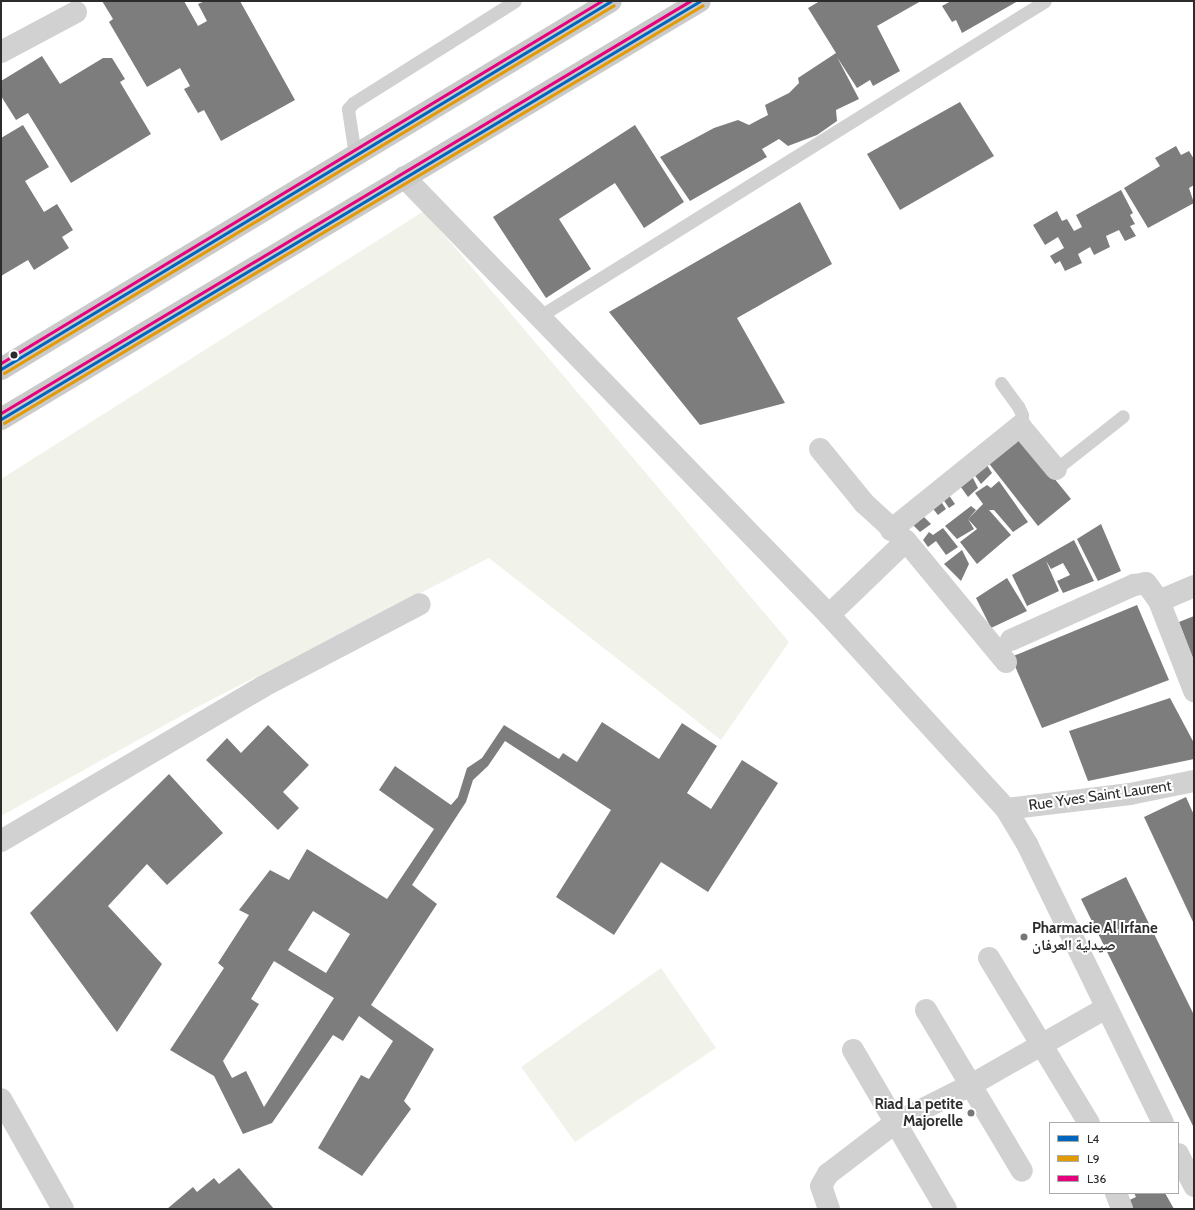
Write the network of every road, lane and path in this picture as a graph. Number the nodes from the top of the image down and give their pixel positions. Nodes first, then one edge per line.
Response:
1 (516, 1) edge
2 (700, 1) edge
3 (1045, 1) edge
4 (605, 2) edge
5 (76, 12) dead end
6 (1, 52) edge
7 (355, 155) junction
8 (404, 177) junction
9 (540, 316) junction
10 (1, 369) edge
11 (1001, 382) dead end
12 (1123, 416) dead end
13 (1, 419) edge
14 (1020, 426) junction
15 (820, 449) dead end
16 (1056, 469) joint
17 (898, 536) junction
18 (1194, 586) edge
19 (1159, 601) junction
20 (420, 604) dead end
21 (829, 615) junction
22 (1011, 640) dead end
23 (1006, 662) dead end
24 (1194, 691) edge
25 (1194, 781) edge
26 (1006, 809) junction
27 (1, 841) edge
28 (989, 958) dead end
29 (1106, 1008) junction
30 (926, 1010) dead end
31 (1042, 1043) junction
32 (853, 1050) dead end
33 (971, 1085) junction
34 (1, 1099) edge
35 (1088, 1122) edge
36 (1163, 1122) edge
37 (895, 1123) junction
38 (1022, 1171) dead end
39 (1116, 1194) edge
40 (63, 1209) edge
41 (830, 1209) edge
42 (946, 1209) edge
43 (1122, 1209) edge

1 - 7 lane
2 - 8 main road
3 - 9 lane
4 - 7 main road
5 - 6 street
7 - 10 main road
8 - 9 street
8 - 13 main road
9 - 21 street
11 - 14 lane
12 - 16 lane
14 - 16 street
14 - 17 street
15 - 17 street
17 - 21 street
17 - 23 street
18 - 19 street
19 - 22 street
19 - 24 street
20 - 27 street
21 - 26 street
25 - 26 street, Rue Yves Saint Laurent
26 - 29 street
28 - 31 street
29 - 31 street
29 - 36 street
30 - 33 street
31 - 33 street
31 - 35 street
32 - 37 street
33 - 37 street
33 - 38 street
34 - 40 street
37 - 41 street
37 - 42 street
39 - 43 street

